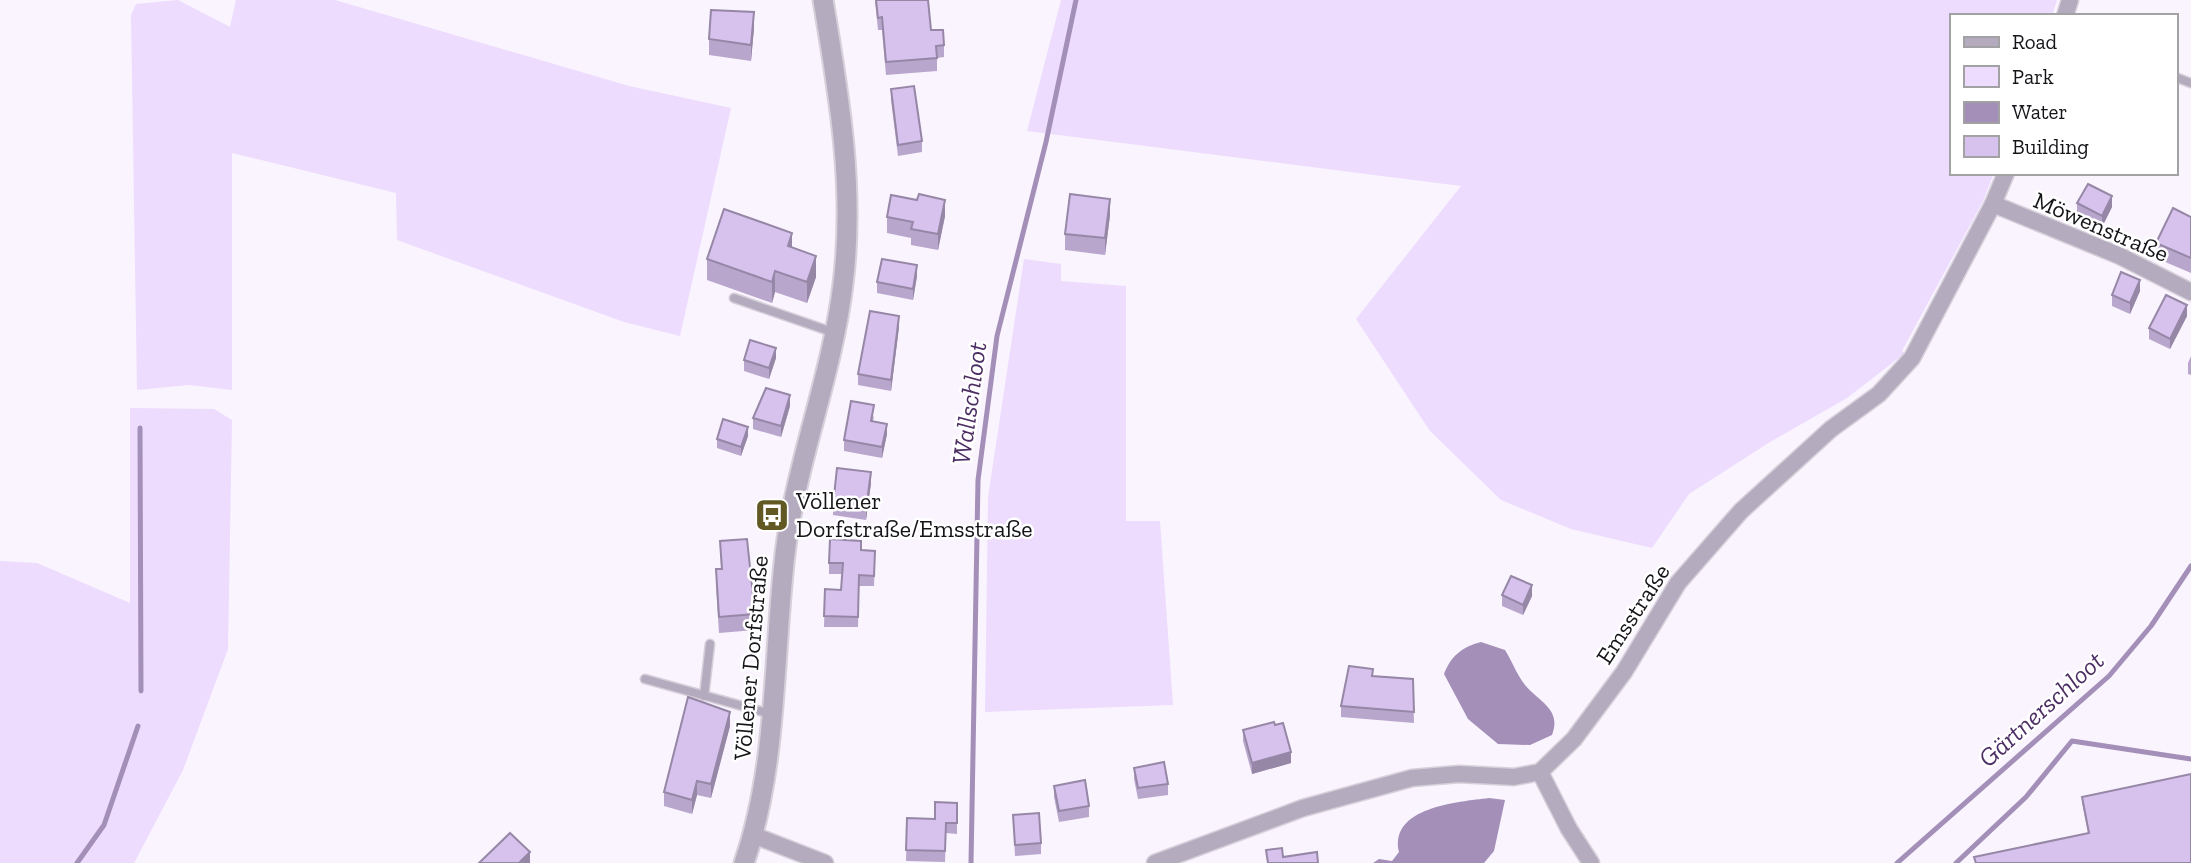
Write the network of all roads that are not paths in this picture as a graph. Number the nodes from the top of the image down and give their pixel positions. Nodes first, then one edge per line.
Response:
1 (823, 0) edge
2 (2005, 175) edge
3 (1993, 204) junction
4 (2191, 292) edge
5 (734, 298) dead end
6 (835, 333) junction
7 (710, 644) dead end
8 (645, 679) dead end
9 (704, 696) junction
10 (771, 714) junction
11 (1540, 772) junction
12 (753, 835) junction
13 (744, 863) edge
14 (825, 863) edge
15 (1155, 863) edge
16 (1591, 863) edge

1 - 6 street, Völlener Dorfstraße
2 - 3 street, Emsstraße
3 - 4 street, Möwenstraße
3 - 11 street, Emsstraße
5 - 6 lane
6 - 10 street, Völlener Dorfstraße
7 - 9 lane
8 - 9 lane
9 - 10 lane
10 - 12 street, Völlener Dorfstraße
11 - 15 street
11 - 16 street
12 - 13 street, Völlener Dorfstraße
12 - 14 street

